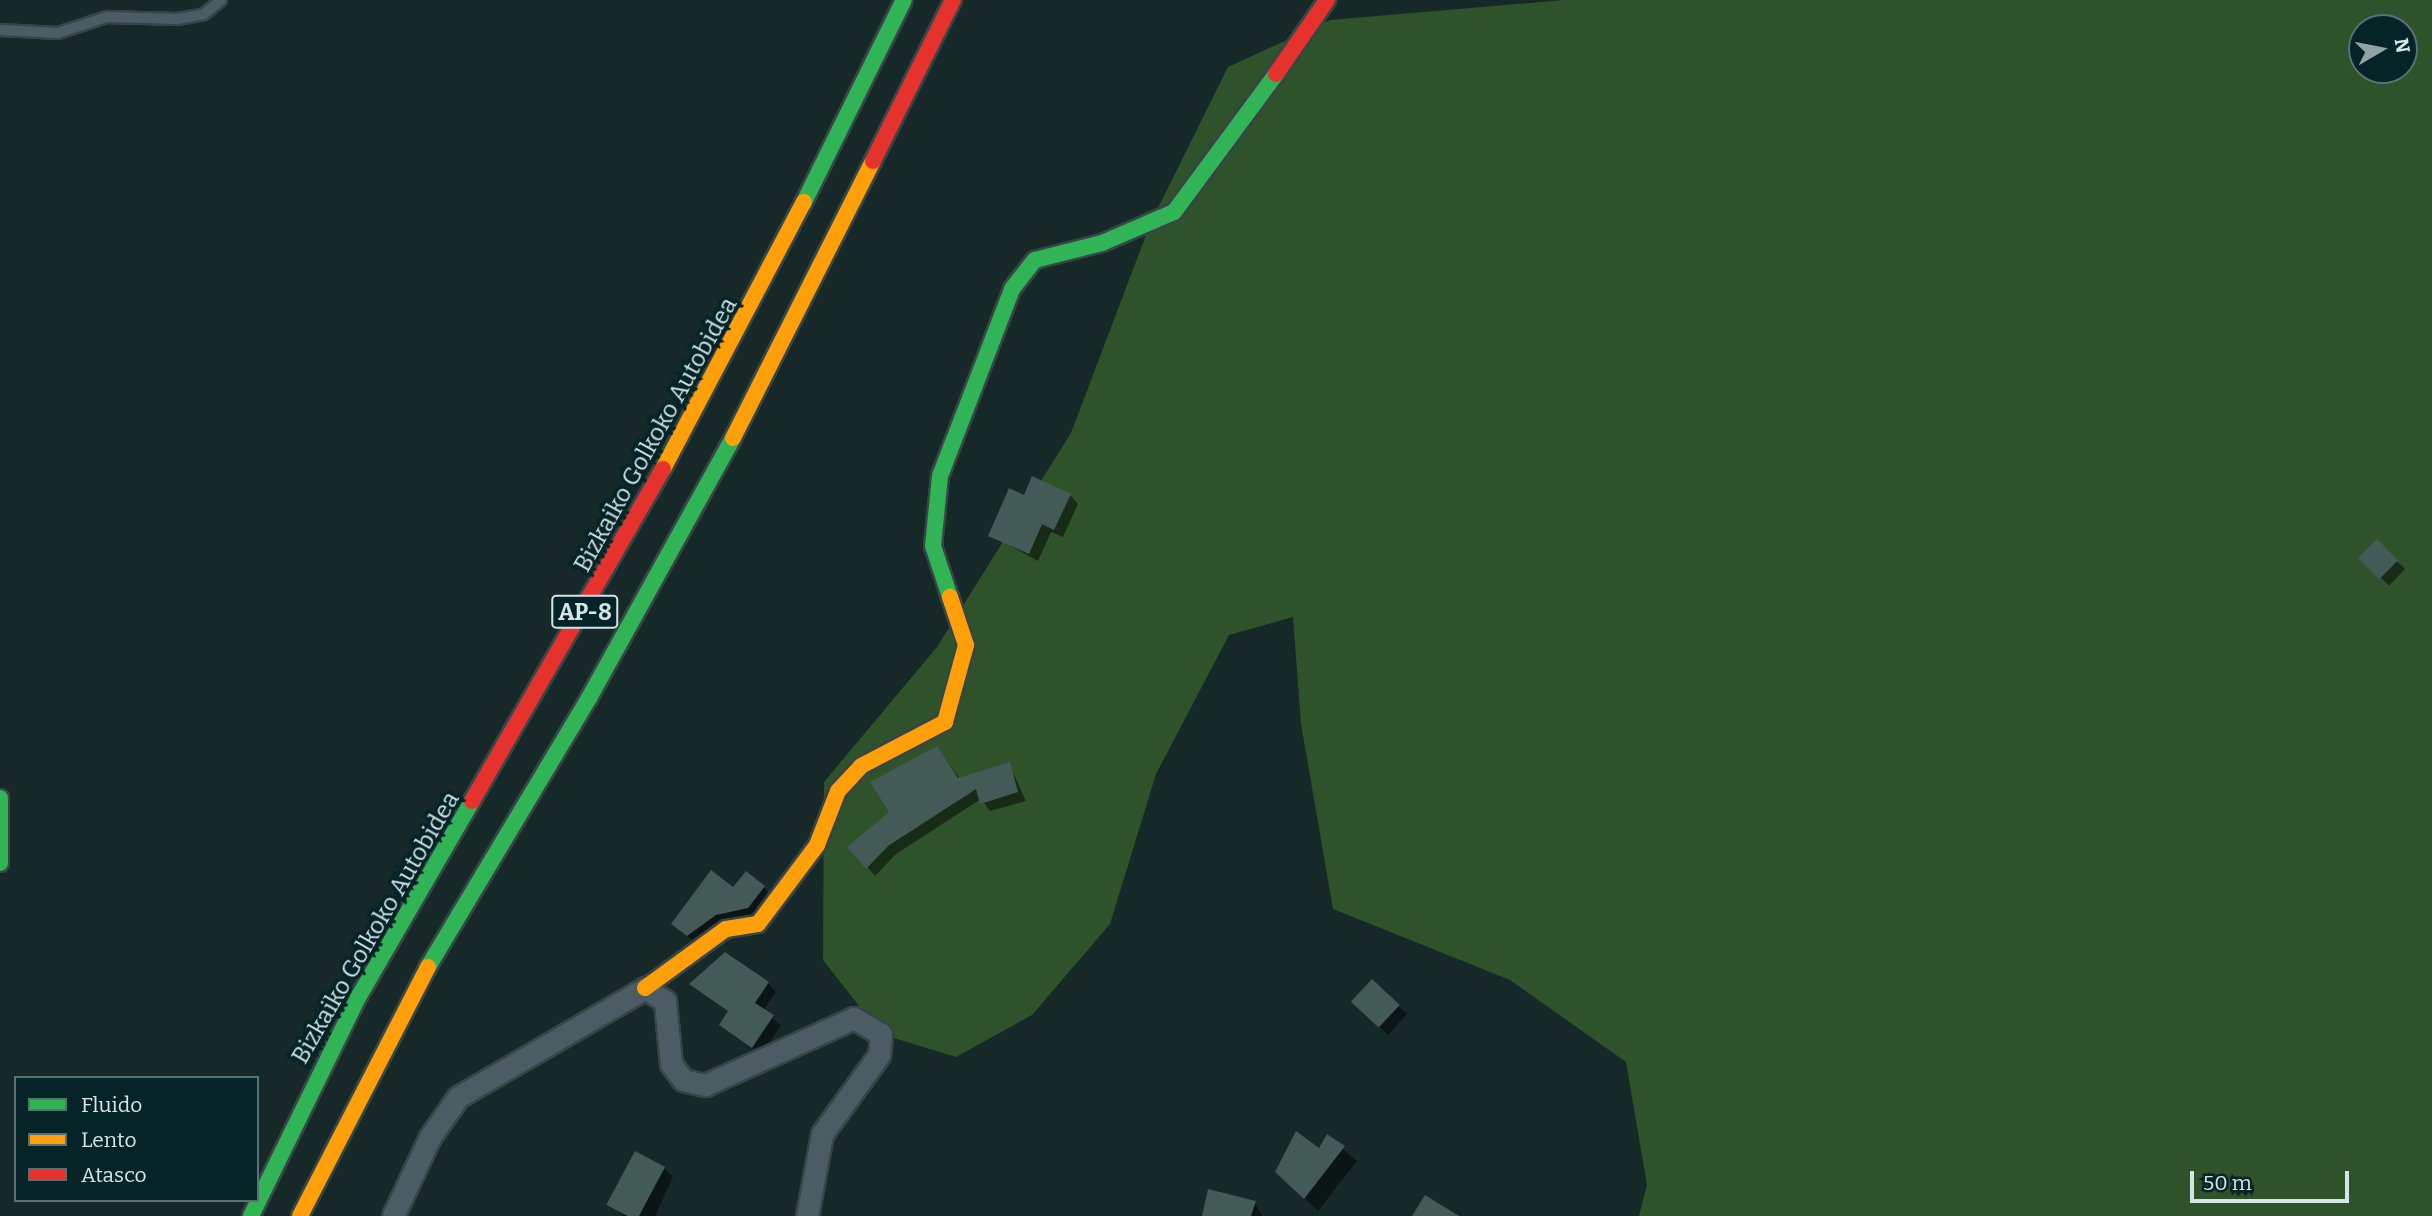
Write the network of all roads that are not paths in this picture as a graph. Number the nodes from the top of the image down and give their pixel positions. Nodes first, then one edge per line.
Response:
1 (221, 0) edge
2 (904, 0) edge
3 (953, 0) edge
4 (1327, 0) edge
5 (0, 30) edge
6 (0, 797) edge
7 (0, 863) edge
8 (645, 988) junction
9 (259, 1200) edge
10 (300, 1216) edge
11 (393, 1216) edge
12 (807, 1216) edge

1 - 5 lane
2 - 9 main road, Bizkaiko Golkoko Autobidea / AP-8
3 - 10 main road, AP-8
4 - 8 main road
6 - 7 main road
8 - 11 street
8 - 12 street

